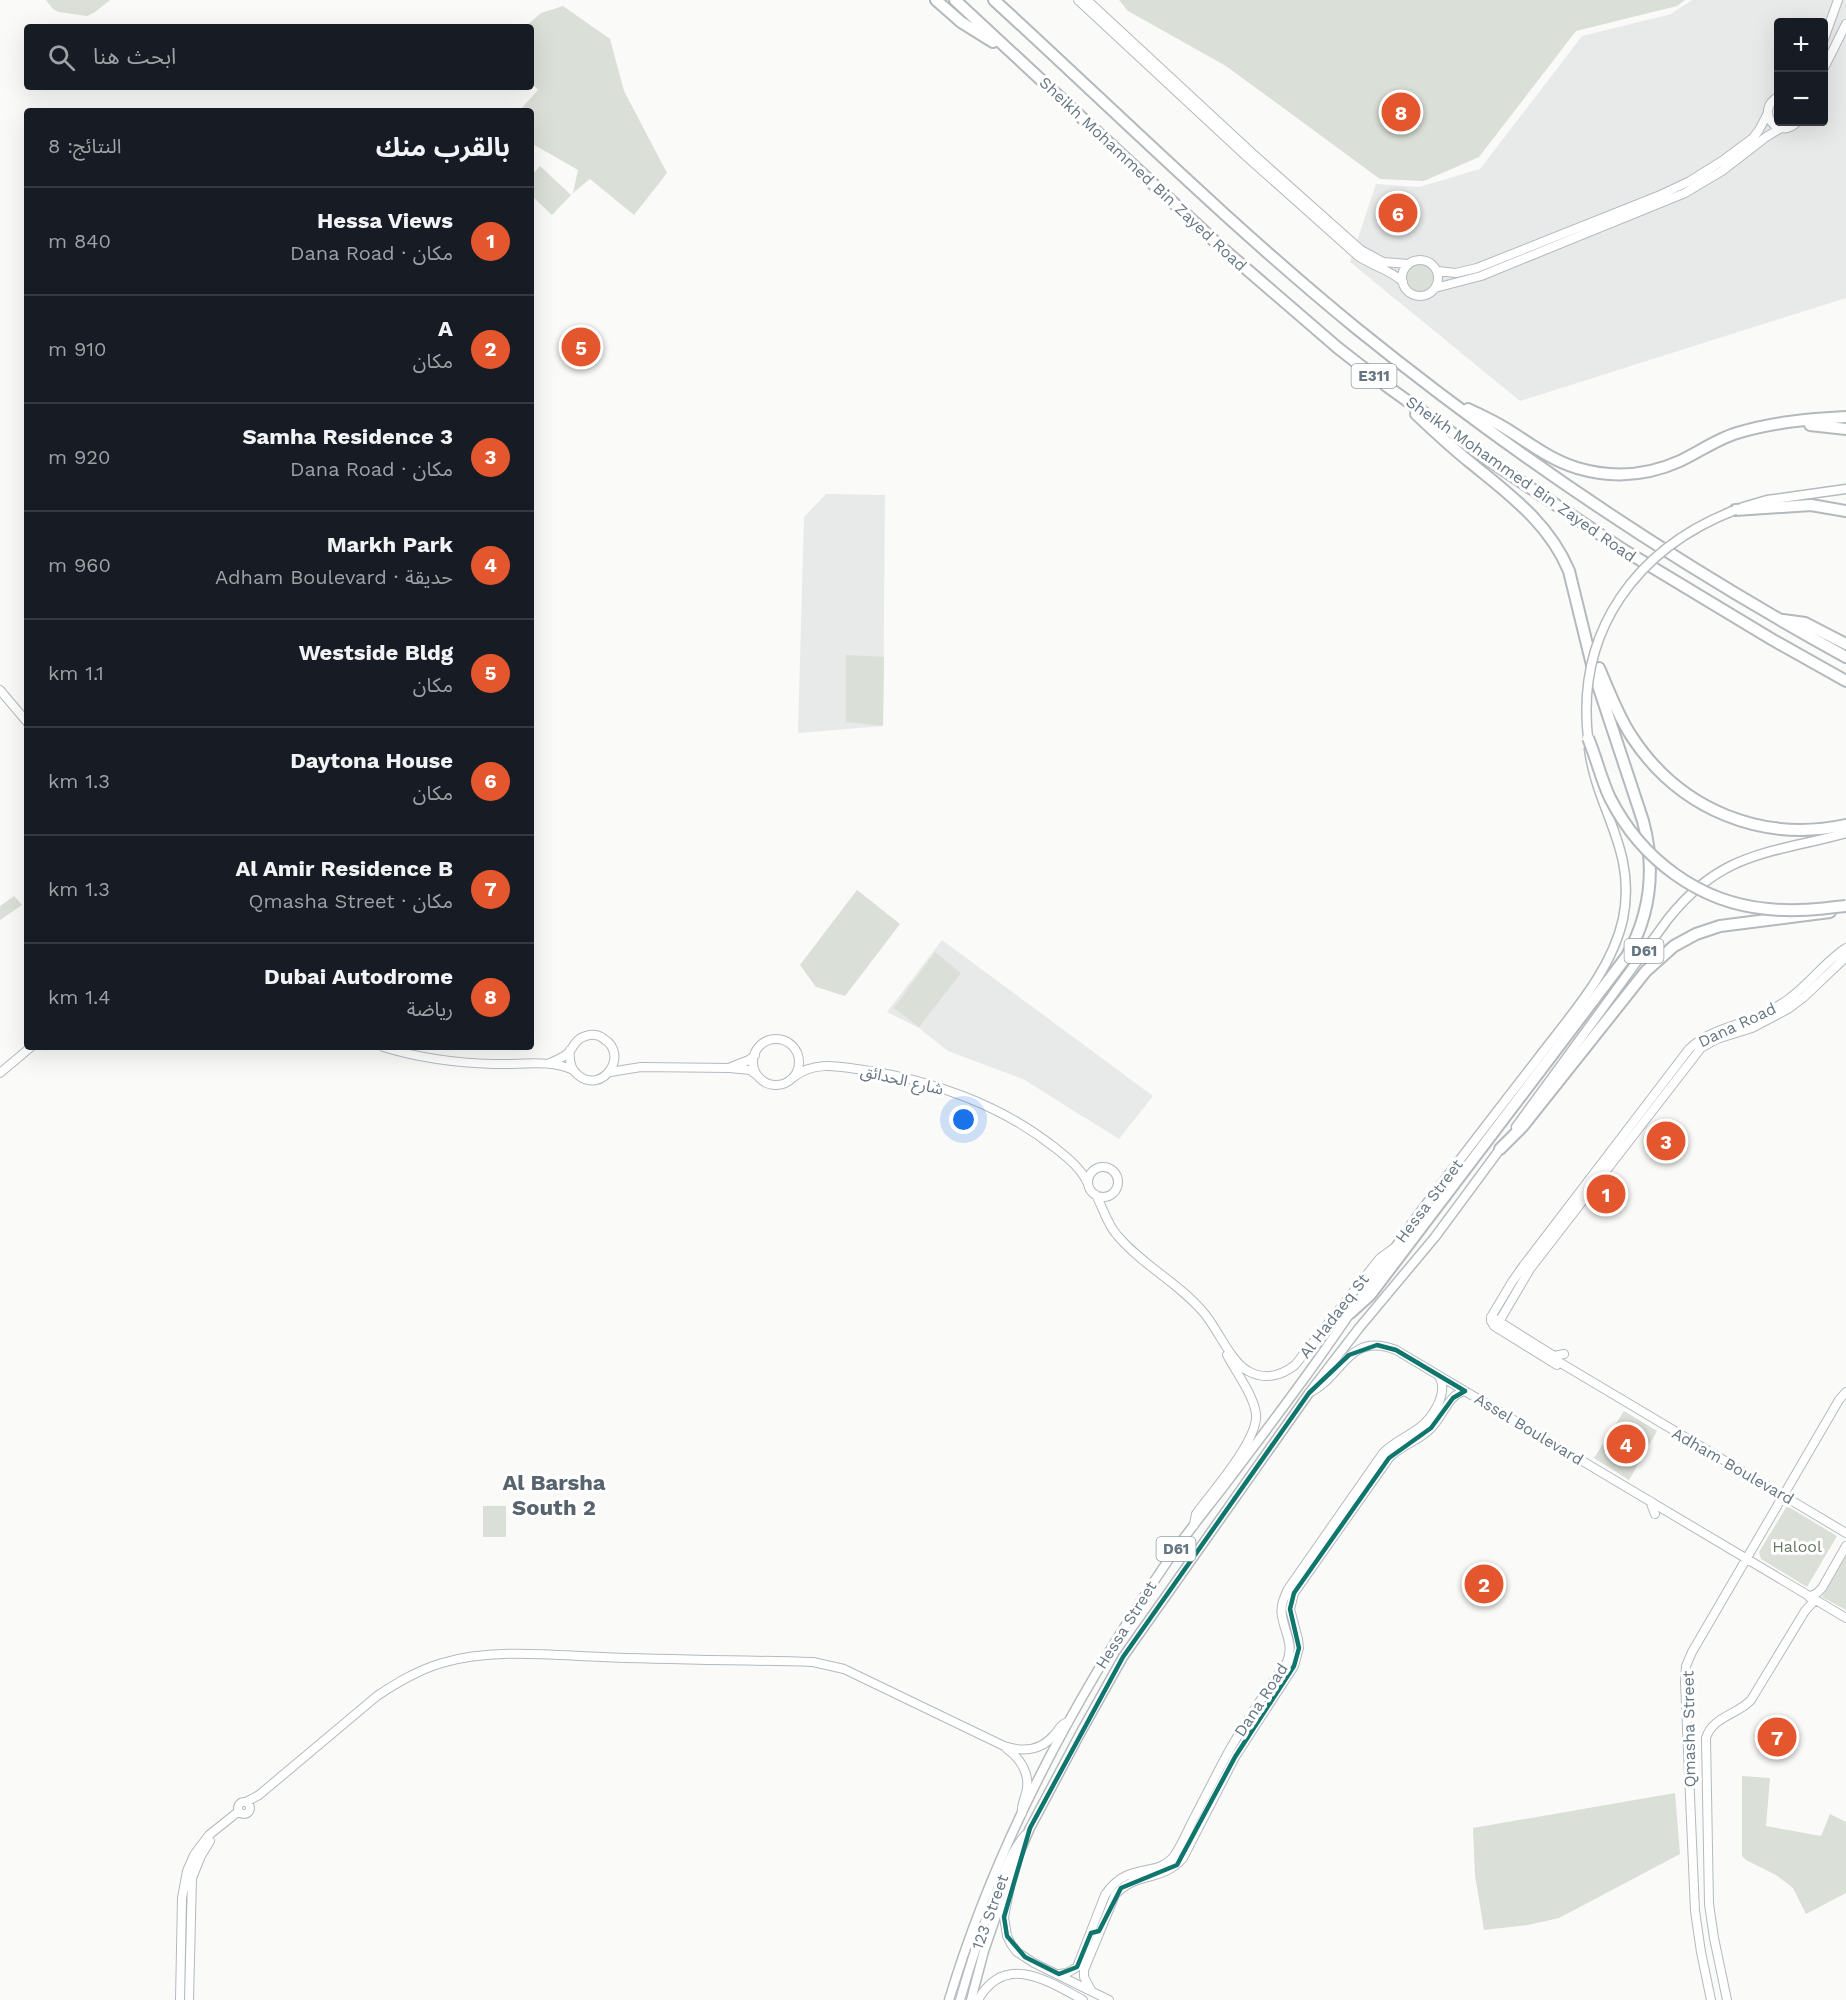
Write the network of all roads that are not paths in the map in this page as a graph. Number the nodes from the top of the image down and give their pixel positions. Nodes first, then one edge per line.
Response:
1 (936, 0) edge
2 (955, 0) edge
3 (994, 0) edge
4 (1078, 0) edge
5 (1087, 0) edge
6 (1838, 0) edge
7 (1846, 24) edge
8 (1828, 28) edge
9 (1014, 55) junction
10 (1828, 60) edge
11 (1774, 100) edge
12 (1768, 113) junction
13 (1792, 126) edge
14 (1781, 128) junction
15 (1408, 264) junction
16 (1437, 271) junction
17 (1403, 282) junction
18 (1435, 288) junction
19 (1388, 387) junction
20 (1449, 400) junction
21 (1846, 417) edge
22 (1773, 425) junction
23 (1846, 429) edge
24 (1846, 489) edge
25 (1736, 510) junction
26 (1846, 511) edge
27 (1778, 620) junction
28 (1587, 643) junction
29 (1846, 644) edge
30 (1846, 657) edge
31 (1846, 681) edge
32 (0, 690) edge
33 (24, 718) edge
34 (1588, 738) junction
35 (1846, 825) edge
36 (1846, 833) edge
37 (1846, 907) edge
38 (1846, 948) edge
39 (1846, 957) edge
40 (27, 1050) edge
41 (395, 1050) edge
42 (570, 1050) junction
43 (755, 1054) junction
44 (798, 1054) junction
45 (615, 1055) junction
46 (546, 1064) junction
47 (820, 1065) junction
48 (641, 1067) junction
49 (730, 1068) junction
50 (573, 1070) junction
51 (0, 1072) edge
52 (610, 1072) junction
53 (758, 1076) junction
54 (794, 1077) junction
55 (1500, 1149) junction
56 (1073, 1162) junction
57 (1098, 1167) junction
58 (1088, 1184) junction
59 (1096, 1195) junction
60 (1111, 1195) junction
61 (1108, 1221) junction
62 (1394, 1248) junction
63 (1350, 1313) junction
64 (1497, 1324) junction
65 (1217, 1332) junction
66 (1564, 1354) dead end
67 (1438, 1375) junction
68 (1465, 1391) junction
69 (1846, 1392) edge
70 (1309, 1393) junction
71 (1639, 1410) junction
72 (1652, 1411) dead end
73 (1693, 1435) dead end
74 (1697, 1444) junction
75 (1784, 1495) junction
76 (1650, 1502) junction
77 (1655, 1514) dead end
78 (1194, 1525) junction
79 (1846, 1533) edge
80 (1846, 1546) edge
81 (1747, 1559) junction
82 (1812, 1598) junction
83 (1846, 1618) edge
84 (1068, 1722) junction
85 (1004, 1746) junction
86 (241, 1813) junction
87 (1022, 1814) junction
88 (1030, 1828) junction
89 (1013, 1867) junction
90 (1708, 1870) junction
91 (1693, 1872) junction
92 (1096, 1930) junction
93 (1059, 1974) junction
94 (1091, 1990) junction
95 (180, 2000) edge
96 (189, 2000) edge
97 (949, 2000) edge
98 (960, 2000) edge
99 (971, 2000) edge
100 (978, 2000) edge
101 (1083, 2000) edge
102 (1109, 2000) edge
103 (1711, 2000) edge
104 (1727, 2000) edge

1 - 9 highway
2 - 9 highway, Sheikh Mohammed Bin Zayed Road / E311
3 - 20 highway, Sheikh Mohammed Bin Zayed Road / E311
4 - 17 street
5 - 15 street
6 - 8 street
7 - 10 street
9 - 19 highway, Sheikh Mohammed Bin Zayed Road / E311
11 - 12 street
12 - 14 street
12 - 16 street
13 - 14 street
14 - 18 street
15 - 16 street
15 - 17 street
16 - 18 street
17 - 18 street
19 - 28 highway
19 - 31 highway, Sheikh Mohammed Bin Zayed Road / E311
20 - 22 highway
20 - 27 highway, Sheikh Mohammed Bin Zayed Road / E311
21 - 22 highway
22 - 23 highway
24 - 25 main road, Hessa Street / D61
25 - 26 highway
25 - 34 main road, Hessa Street / D61, bridge
27 - 29 highway
27 - 30 highway, Sheikh Mohammed Bin Zayed Road / E311
28 - 35 highway
28 - 63 highway
32 - 33 street
34 - 37 highway, bridge
34 - 62 main road, Hessa Street / D61, bridge
36 - 55 main road, Hessa Street / D61
37 - 55 highway, bridge
38 - 64 street, Dana Road
39 - 64 street, Dana Road
40 - 51 street
41 - 46 street
42 - 45 street
42 - 46 street
42 - 50 street
43 - 44 street
43 - 49 street
43 - 53 street
44 - 47 street
44 - 54 street
45 - 48 street
45 - 52 street
46 - 50 street
47 - 54 street
47 - 56 street, شارع الحدائق
48 - 49 street
48 - 52 street
49 - 53 street
50 - 52 street
53 - 54 street
55 - 70 main road, Hessa Street / D61
56 - 57 street
56 - 58 street
57 - 58 street
57 - 60 street
58 - 59 street
59 - 60 street
59 - 61 street, Al Hadaeq St
60 - 61 street
61 - 65 street, Al Hadaeq St
62 - 63 main road, Hessa Street / D61
62 - 65 street, Al Hadaeq St
63 - 78 main road, Hessa Street / D61
64 - 66 street
64 - 71 street, Adham Boulevard
65 - 78 street, Al Hadaeq St
67 - 68 street, Assel Boulevard
67 - 70 street, Assel Boulevard
67 - 92 street, Dana Road
68 - 76 street, Assel Boulevard
68 - 92 street, Dana Road
69 - 75 street, Qmasha Street
70 - 88 main road, Hessa Street / D61
71 - 72 street
71 - 74 street, Adham Boulevard
73 - 74 street
74 - 75 street, Adham Boulevard
75 - 79 street, Adham Boulevard
75 - 81 street, Qmasha Street
76 - 77 street
76 - 81 street, Assel Boulevard
78 - 84 main road, Hessa Street / D61
80 - 82 street, Qmasha Street
81 - 82 street, Assel Boulevard
81 - 91 street, Qmasha Street
82 - 83 street, Assel Boulevard
82 - 90 street, Qmasha Street
84 - 85 street
84 - 87 main road, Hessa Street / D61
85 - 86 street
85 - 87 street
86 - 95 street
86 - 96 street
87 - 97 main road, Hessa Street / D61
88 - 89 main road, Hessa Street / D61
88 - 98 street, 123 Street
89 - 93 street
89 - 99 main road, Hessa Street / D61
90 - 91 street
90 - 104 street, Qmasha Street
91 - 103 street, Qmasha Street
92 - 93 street, Dana Road
92 - 94 street, Dana Road
93 - 94 street
94 - 102 street
100 - 101 street

